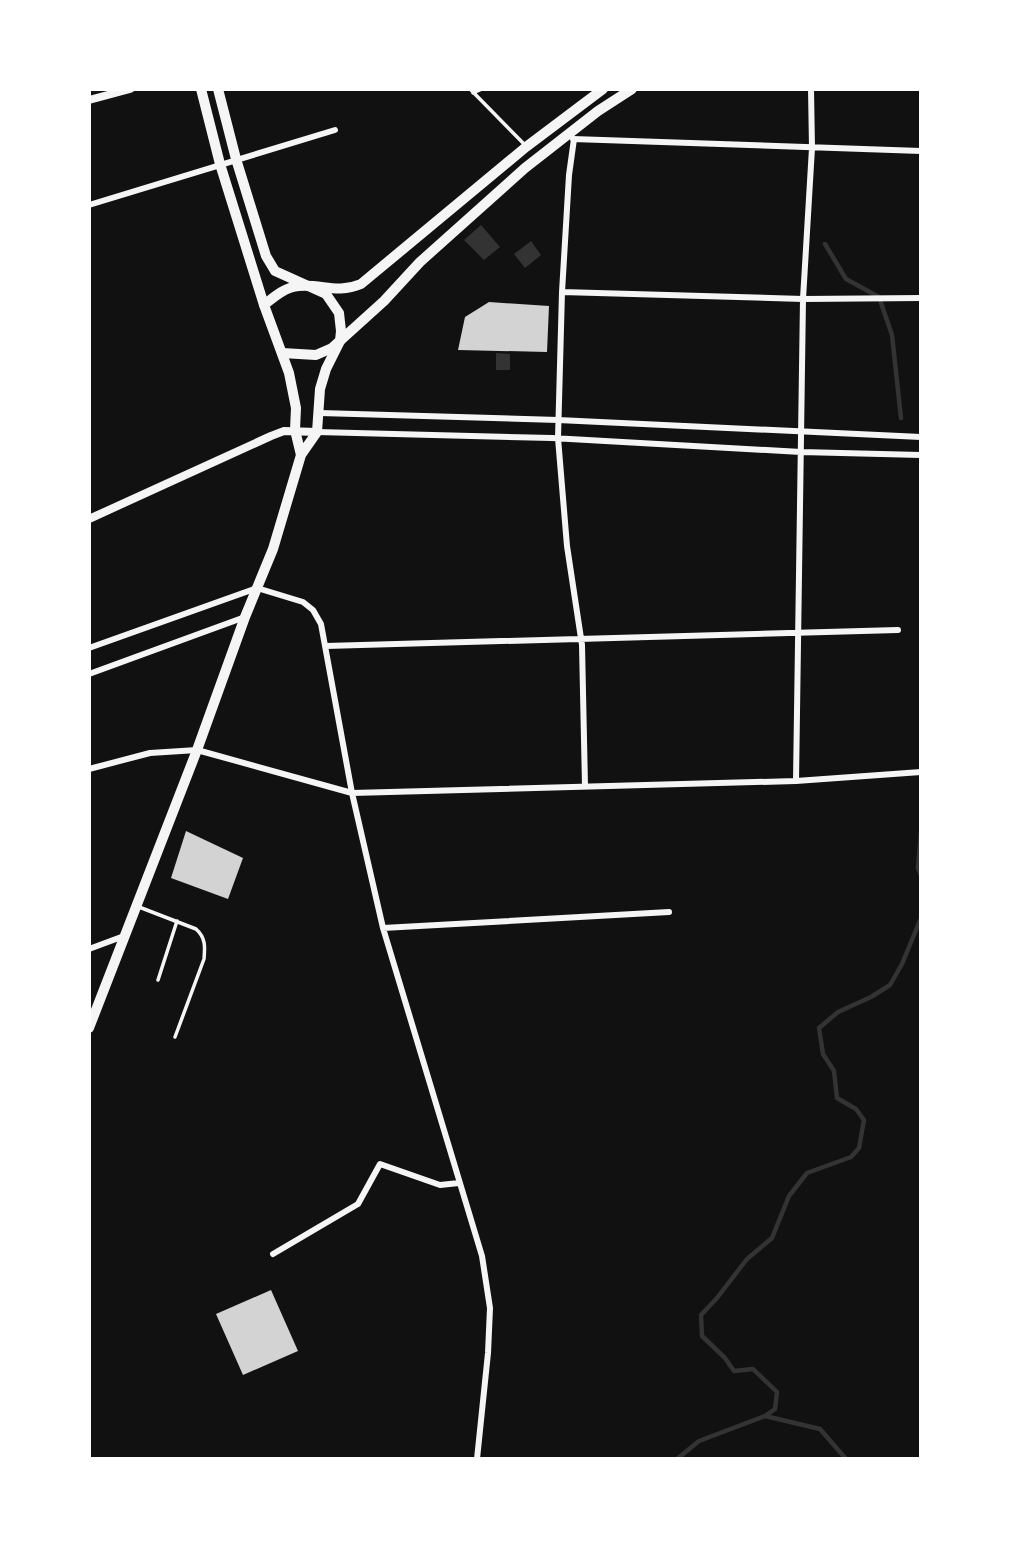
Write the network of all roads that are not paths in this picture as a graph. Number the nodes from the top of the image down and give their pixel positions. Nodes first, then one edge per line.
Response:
1 (130, 89) edge
2 (201, 89) edge
3 (218, 89) edge
4 (482, 89) edge
5 (603, 89) edge
6 (632, 89) edge
7 (811, 89) edge
8 (472, 91) edge
9 (89, 100) edge
10 (335, 130) dead end
11 (568, 139) junction
12 (526, 147) junction
13 (812, 148) junction
14 (921, 151) edge
15 (236, 159) junction
16 (220, 164) junction
17 (89, 205) edge
18 (306, 286) junction
19 (562, 292) junction
20 (921, 298) edge
21 (803, 299) junction
22 (264, 304) junction
23 (340, 341) junction
24 (282, 353) junction
25 (320, 413) junction
26 (558, 420) junction
27 (295, 430) junction
28 (803, 431) junction
29 (317, 432) junction
30 (921, 437) edge
31 (558, 438) junction
32 (801, 452) junction
33 (301, 455) junction
34 (921, 455) edge
35 (89, 519) edge
36 (257, 588) junction
37 (245, 617) junction
38 (898, 630) dead end
39 (797, 631) junction
40 (581, 638) junction
41 (327, 646) junction
42 (89, 648) edge
43 (89, 674) edge
44 (197, 750) junction
45 (89, 769) edge
46 (921, 772) edge
47 (796, 780) junction
48 (585, 786) junction
49 (352, 793) junction
50 (137, 906) junction
51 (669, 912) dead end
52 (177, 921) junction
53 (383, 928) junction
54 (126, 935) junction
55 (89, 948) edge
56 (158, 980) dead end
57 (89, 1028) edge
58 (175, 1037) dead end
59 (459, 1183) junction
60 (273, 1254) dead end
61 (477, 1459) edge

1 - 9 street
2 - 16 highway
3 - 15 highway
4 - 8 lane
5 - 12 main road
6 - 11 main road
7 - 13 street
8 - 12 lane
10 - 15 street
11 - 13 street
11 - 19 street
11 - 23 main road
12 - 18 main road
13 - 14 street
13 - 21 street
15 - 16 street
15 - 18 highway
16 - 17 street
16 - 22 highway
18 - 22 main road
18 - 23 highway
19 - 21 street
19 - 26 street
20 - 21 street
21 - 28 street
22 - 24 highway
23 - 24 main road
23 - 25 highway
24 - 27 highway
25 - 26 street
25 - 29 highway
26 - 28 street
26 - 31 street
27 - 29 street
27 - 33 highway
27 - 35 street
28 - 30 street
28 - 32 street
29 - 31 street
29 - 33 highway
31 - 32 street
31 - 40 street
32 - 34 street
32 - 39 street
33 - 36 highway
36 - 37 highway
36 - 41 street
36 - 42 street
37 - 43 street
37 - 44 highway
38 - 39 street
39 - 40 street
39 - 47 street
40 - 41 street
40 - 48 street
41 - 49 street
44 - 45 street
44 - 49 street
44 - 50 highway
46 - 47 street
47 - 48 street
48 - 49 street
49 - 53 street
50 - 52 lane
50 - 54 highway
51 - 53 street
52 - 56 lane
52 - 58 lane
53 - 59 street
54 - 55 street
54 - 57 highway
59 - 60 street
59 - 61 street

